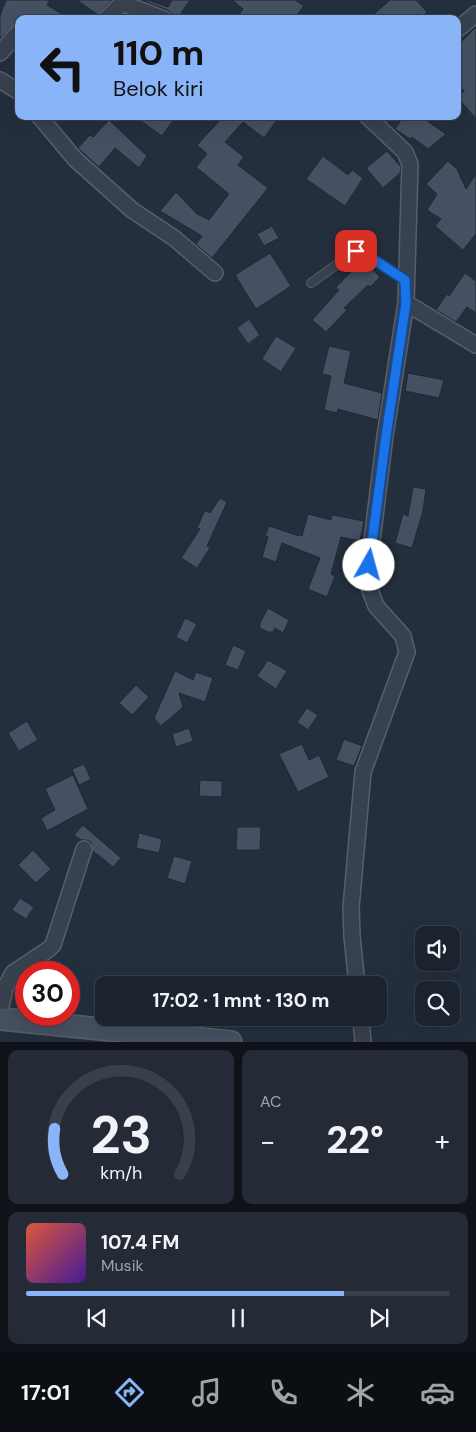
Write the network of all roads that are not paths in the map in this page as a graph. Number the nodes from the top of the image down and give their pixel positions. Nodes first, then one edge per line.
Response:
1 (120, 1) edge
2 (476, 14) edge
3 (109, 15) edge
4 (154, 15) edge
5 (461, 26) edge
6 (15, 36) edge
7 (0, 53) edge
8 (0, 80) edge
9 (15, 89) edge
10 (42, 120) edge
11 (377, 120) edge
12 (215, 273) dead end
13 (405, 280) junction
14 (311, 283) dead end
15 (406, 303) junction
16 (476, 345) edge
17 (84, 849) dead end
18 (356, 976) edge
19 (0, 1011) edge
20 (0, 1019) edge
21 (362, 1026) edge
22 (231, 1042) edge
23 (363, 1042) edge

1 - 3 street
1 - 4 street
2 - 5 street
6 - 7 street
8 - 9 street
10 - 12 street
11 - 13 street
13 - 14 lane
13 - 15 street
15 - 16 street
15 - 18 street
17 - 19 street
20 - 22 main road
21 - 23 street

